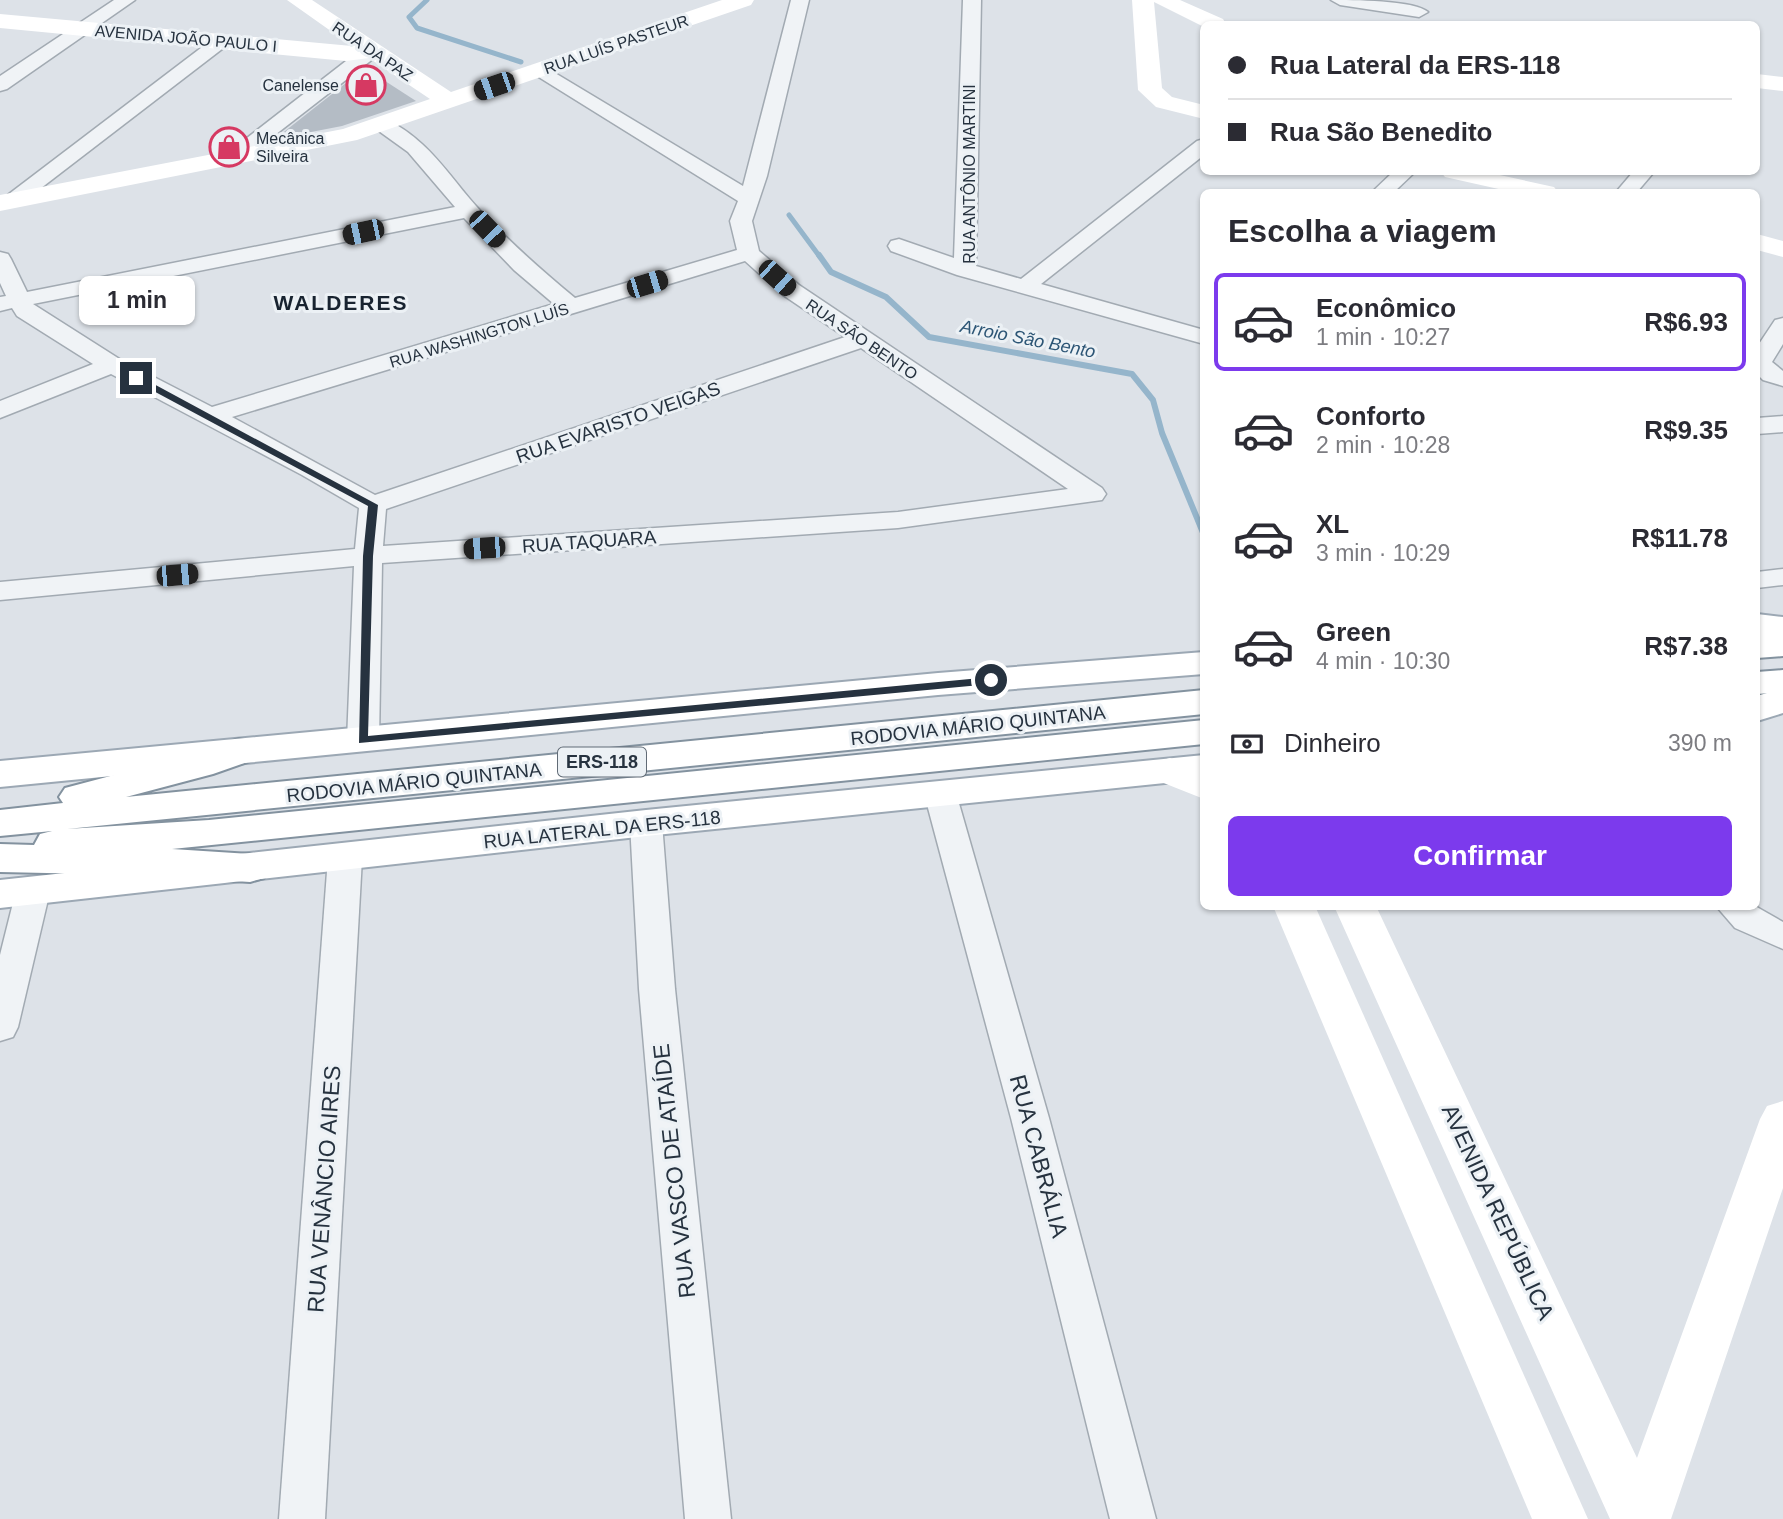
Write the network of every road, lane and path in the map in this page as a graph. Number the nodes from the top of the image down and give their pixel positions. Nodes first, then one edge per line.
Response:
1 (298, 0) edge
2 (743, 0) edge
3 (800, 0) edge
4 (972, 0) edge
5 (1143, 0) edge
6 (1340, 0) edge
7 (1168, 1) edge
8 (0, 2) edge
9 (117, 6) edge
10 (1419, 12) dead end
11 (0, 20) edge
12 (1209, 21) edge
13 (83, 29) junction
14 (347, 33) junction
15 (220, 42) junction
16 (371, 51) junction
17 (548, 68) junction
18 (1760, 81) edge
19 (1, 84) edge
20 (1783, 84) edge
21 (450, 102) junction
22 (1200, 111) edge
23 (659, 123) junction
24 (383, 125) junction
25 (635, 130) junction
26 (695, 143) dead end
27 (1200, 148) edge
28 (232, 159) junction
29 (1402, 175) edge
30 (1468, 175) edge
31 (1641, 175) edge
32 (1385, 189) edge
33 (1531, 189) edge
34 (1629, 189) edge
35 (750, 199) junction
36 (6, 202) edge
37 (469, 211) junction
38 (1760, 244) edge
39 (899, 246) dead end
40 (1783, 249) edge
41 (749, 253) junction
42 (0, 259) edge
43 (965, 270) junction
44 (1024, 287) junction
45 (9, 302) edge
46 (571, 307) junction
47 (1783, 325) edge
48 (1200, 336) edge
49 (863, 339) junction
50 (1760, 361) edge
51 (1760, 364) edge
52 (112, 365) junction
53 (1783, 379) edge
54 (0, 410) edge
55 (210, 416) junction
56 (1783, 424) edge
57 (1760, 426) edge
58 (1093, 494) joint
59 (373, 505) junction
60 (368, 556) junction
61 (1783, 577) edge
62 (1760, 580) edge
63 (0, 591) edge
64 (1783, 613) edge
65 (1760, 615) edge
66 (1760, 625) edge
67 (1783, 628) edge
68 (1783, 645) edge
69 (1760, 647) edge
70 (1200, 663) edge
71 (1783, 681) edge
72 (1760, 683) edge
73 (1783, 700) edge
74 (1200, 702) edge
75 (1760, 710) edge
76 (1783, 710) edge
77 (1760, 711) edge
78 (1200, 732) edge
79 (363, 741) junction
80 (239, 751) junction
81 (0, 774) edge
82 (1193, 775) edge
83 (940, 793) junction
84 (0, 821) edge
85 (646, 822) junction
86 (0, 848) edge
87 (0, 858) edge
88 (345, 858) junction
89 (250, 868) junction
90 (17, 892) edge
91 (1315, 910) edge
92 (1356, 910) edge
93 (1737, 910) edge
94 (1296, 912) edge
95 (1783, 937) edge
96 (0, 1027) edge
97 (1438, 1083) junction
98 (1374, 1091) junction
99 (1783, 1119) edge
100 (302, 1519) edge
101 (708, 1519) edge
102 (1133, 1519) edge
103 (1560, 1519) edge
104 (1641, 1519) edge

1 - 14 main road, RUA DA PAZ
2 - 17 main road, RUA LUÍS PASTEUR
3 - 35 street
4 - 43 street, RUA ANTÔNIO MARTINI
5 - 22 main road
6 - 10 street
7 - 12 main road
8 - 9 main road, AVENIDA JOÃO PAULO I
9 - 13 street
9 - 14 main road, AVENIDA JOÃO PAULO I
11 - 13 main road, AVENIDA JOÃO PAULO I
13 - 15 main road, AVENIDA JOÃO PAULO I
13 - 19 street
14 - 16 main road, RUA DA PAZ
15 - 16 main road, AVENIDA JOÃO PAULO I
15 - 36 street
16 - 21 main road, RUA DA PAZ
16 - 28 street
17 - 21 main road, RUA LUÍS PASTEUR
17 - 23 street
17 - 25 street
18 - 20 main road
21 - 24 main road, RUA LUÍS PASTEUR
23 - 25 street
23 - 26 street
24 - 28 main road, RUA LUÍS PASTEUR
24 - 37 street
25 - 35 street
27 - 44 street
28 - 36 main road, RUA LUÍS PASTEUR
29 - 32 street
30 - 33 main road
31 - 34 street
35 - 41 street
37 - 45 street
37 - 46 street
38 - 40 main road
39 - 43 street
41 - 46 street, RUA WASHINGTON LUÍS
41 - 49 street, RUA SÃO BENTO
42 - 45 street
43 - 44 street, RUA ANTÔNIO MARTINI
44 - 48 street, RUA ANTÔNIO MARTINI
45 - 52 street
46 - 55 street, RUA WASHINGTON LUÍS
47 - 50 street
49 - 58 street, RUA SÃO BENTO
49 - 59 street, RUA EVARISTO VEIGAS
51 - 53 street
52 - 54 street
52 - 55 street
55 - 59 street
56 - 57 street
58 - 60 street, RUA TAQUARA
59 - 60 street
60 - 63 street, RUA TAQUARA
60 - 79 street
61 - 62 street
64 - 65 main road
66 - 67 main road
68 - 69 main road
70 - 79 main road
71 - 72 main road
73 - 75 main road
74 - 84 main road, RODOVIA MÁRIO QUINTANA / ERS-118
76 - 77 main road
78 - 86 main road, RODOVIA MÁRIO QUINTANA / ERS-118
79 - 80 main road
80 - 81 main road
80 - 84 main road
82 - 83 main road, RUA LATERAL DA ERS-118
83 - 85 main road, RUA LATERAL DA ERS-118
83 - 102 street, RUA CABRÁLIA
85 - 88 main road, RUA LATERAL DA ERS-118
85 - 101 street, RUA VASCO DE ATAÍDE
87 - 89 main road
88 - 89 main road, RUA LATERAL DA ERS-118
88 - 100 street, RUA VENÂNCIO AIRES
89 - 90 main road, RUA LATERAL DA ERS-118
90 - 96 street
91 - 94 main road
92 - 97 main road, AVENIDA REPÚBLICA
93 - 95 street
94 - 98 main road
97 - 98 main road
97 - 104 main road, AVENIDA REPÚBLICA
98 - 103 main road
99 - 104 main road

